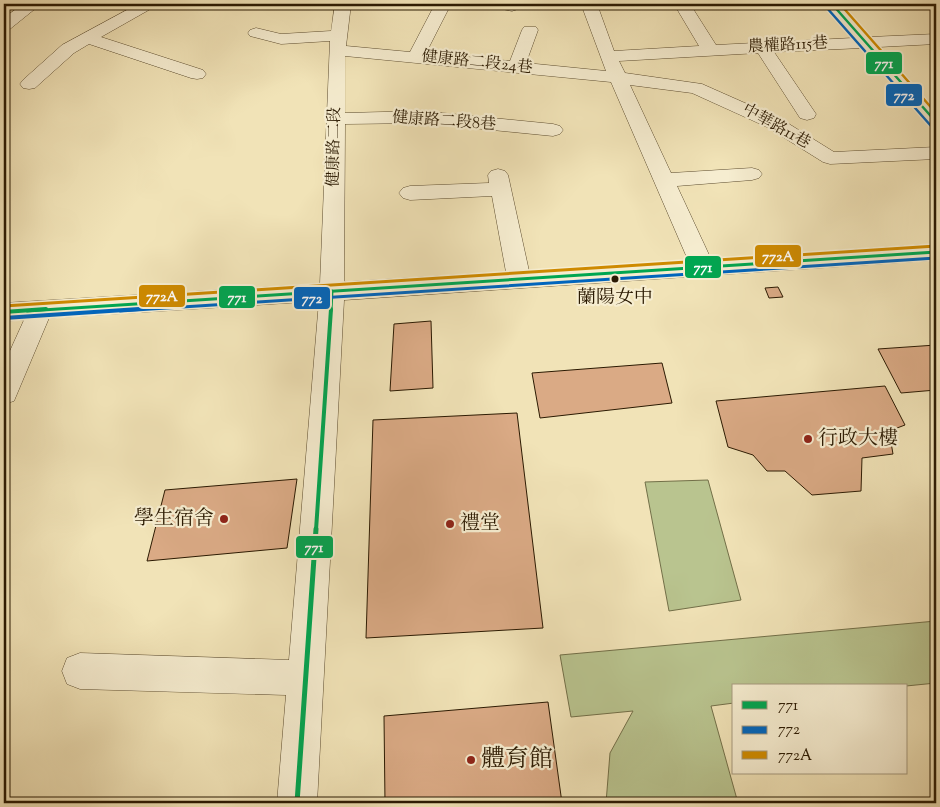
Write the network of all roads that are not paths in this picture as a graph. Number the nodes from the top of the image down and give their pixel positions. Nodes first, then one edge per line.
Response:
1 (33, 4) edge
2 (149, 4) edge
3 (343, 4) edge
4 (443, 4) edge
5 (588, 4) edge
6 (682, 4) edge
7 (832, 4) edge
8 (4, 26) edge
9 (530, 30) dead end
10 (256, 33) dead end
11 (87, 38) junction
12 (936, 39) edge
13 (866, 42) junction
14 (337, 43) junction
15 (762, 47) junction
16 (710, 50) junction
17 (608, 56) junction
18 (416, 57) junction
19 (516, 67) junction
20 (197, 74) dead end
21 (618, 77) junction
22 (29, 84) dead end
23 (807, 114) dead end
24 (335, 119) junction
25 (936, 122) edge
26 (554, 130) dead end
27 (936, 154) edge
28 (752, 174) dead end
29 (664, 180) junction
30 (410, 193) dead end
31 (936, 252) edge
32 (703, 267) junction
33 (519, 280) junction
34 (332, 291) junction
35 (41, 309) junction
36 (4, 312) edge
37 (4, 393) edge
38 (80, 671) dead end
39 (306, 678) junction
40 (297, 803) edge

1 - 8 street
2 - 11 street
3 - 14 street, 健康路二段
4 - 18 street
5 - 17 street
6 - 16 street
7 - 13 street
9 - 19 street
10 - 14 street, 健康路二段24巷
11 - 20 street
11 - 22 street
12 - 13 street, 農權路115巷
13 - 15 street, 農權路115巷
13 - 25 street
14 - 18 street, 健康路二段24巷
14 - 24 street, 健康路二段
15 - 16 street, 農權路115巷
15 - 23 street
16 - 17 street, 農權路115巷
17 - 21 street
18 - 19 street, 健康路二段24巷
19 - 21 street, 健康路二段24巷
21 - 27 street, 中華路11巷
21 - 29 street
24 - 26 street, 健康路二段8巷
24 - 34 street, 健康路二段
28 - 29 street
29 - 32 street
30 - 33 street
31 - 32 street
32 - 33 street
33 - 34 street
34 - 35 street
34 - 39 street, 健康路二段
35 - 36 street
35 - 37 street
38 - 39 street
39 - 40 street, 健康路二段

